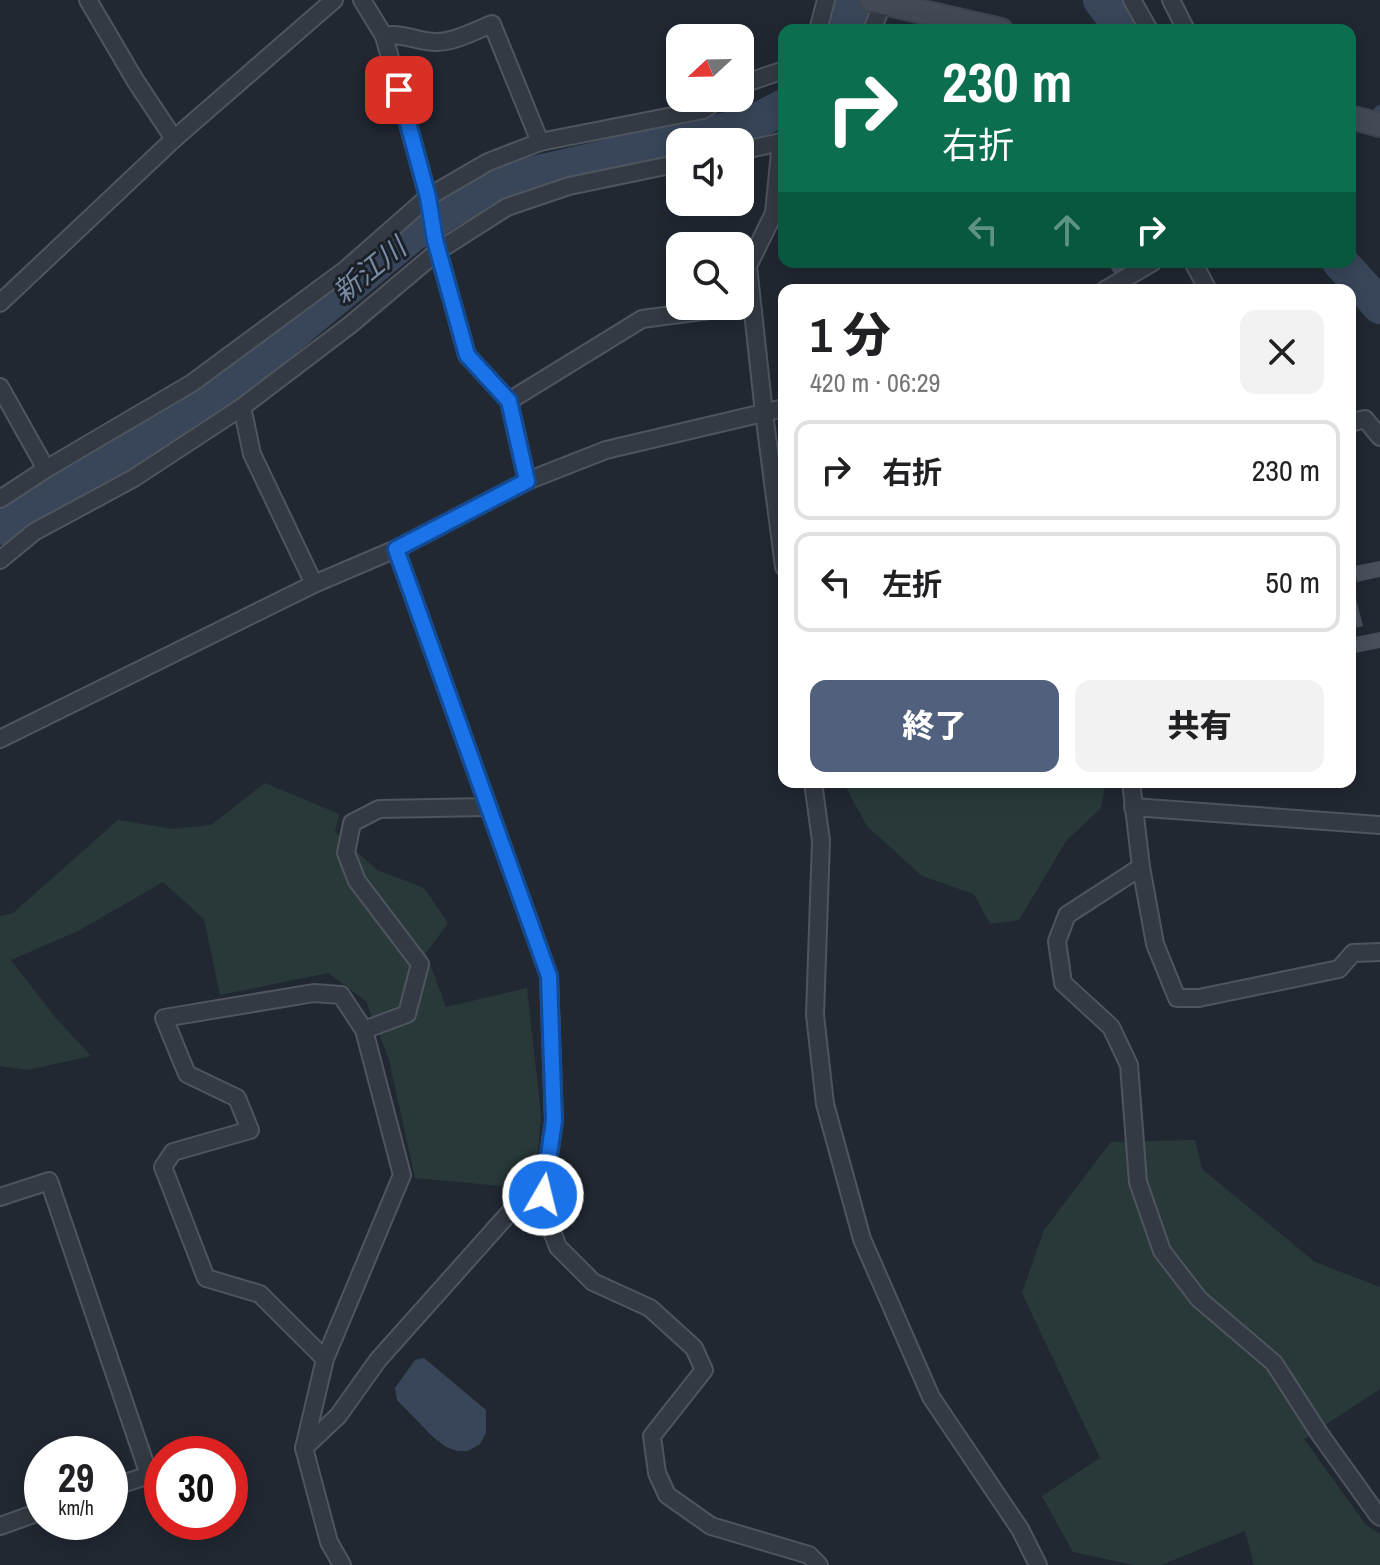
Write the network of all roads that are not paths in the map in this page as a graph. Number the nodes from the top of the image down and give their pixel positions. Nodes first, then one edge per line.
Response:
1 (88, 0) edge
2 (334, 0) edge
3 (362, 0) edge
4 (826, 0) edge
5 (1132, 0) edge
6 (1171, 0) edge
7 (877, 2) edge
8 (820, 24) edge
9 (873, 24) edge
10 (974, 24) edge
11 (1146, 24) edge
12 (1183, 24) edge
13 (384, 36) junction
14 (778, 72) edge
15 (754, 80) edge
16 (693, 112) edge
17 (1356, 119) edge
18 (1380, 125) edge
19 (174, 139) junction
20 (540, 142) junction
21 (778, 142) edge
22 (754, 148) edge
23 (666, 166) edge
24 (778, 177) edge
25 (428, 197) junction
26 (437, 245) junction
27 (754, 254) edge
28 (1143, 268) edge
29 (1115, 284) edge
30 (0, 303) edge
31 (666, 316) edge
32 (747, 320) edge
33 (0, 387) edge
34 (509, 401) junction
35 (242, 407) junction
36 (778, 410) edge
37 (764, 413) junction
38 (1356, 421) edge
39 (1380, 437) edge
40 (46, 469) junction
41 (527, 481) junction
42 (1, 497) edge
43 (778, 521) edge
44 (396, 549) junction
45 (0, 560) edge
46 (314, 584) junction
47 (0, 739) edge
48 (814, 788) edge
49 (1131, 788) edge
50 (488, 807) junction
51 (1133, 807) junction
52 (1380, 825) edge
53 (1141, 867) junction
54 (1380, 952) edge
55 (364, 1030) junction
56 (543, 1195) junction
57 (0, 1197) edge
58 (325, 1359) junction
59 (304, 1448) junction
60 (128, 1482) edge
61 (24, 1517) edge
62 (1380, 1517) edge
63 (0, 1526) edge
64 (342, 1565) edge
65 (819, 1565) edge
66 (1038, 1565) edge

1 - 19 street
2 - 19 street
3 - 13 street
4 - 8 street
5 - 11 street
6 - 12 street
7 - 9 street
7 - 10 main road
13 - 20 street
13 - 25 street
14 - 15 street
16 - 20 street
17 - 18 main road
19 - 30 street
20 - 25 street
21 - 22 street
23 - 26 street
24 - 27 street
25 - 26 street
25 - 40 street
26 - 34 street
26 - 35 street
28 - 29 street
31 - 34 street
32 - 37 street
33 - 40 street
34 - 41 street
35 - 45 street
35 - 46 street
36 - 37 street
37 - 41 street
37 - 43 street
38 - 39 street
40 - 42 street
41 - 44 street
44 - 46 street
44 - 50 street
46 - 47 street
48 - 66 street
49 - 51 street
50 - 55 street
50 - 56 street
51 - 52 street
51 - 53 street
53 - 54 street
53 - 62 street
55 - 58 street
55 - 58 street
56 - 59 street
56 - 65 street
57 - 60 street
58 - 59 street
59 - 64 street
61 - 63 street

